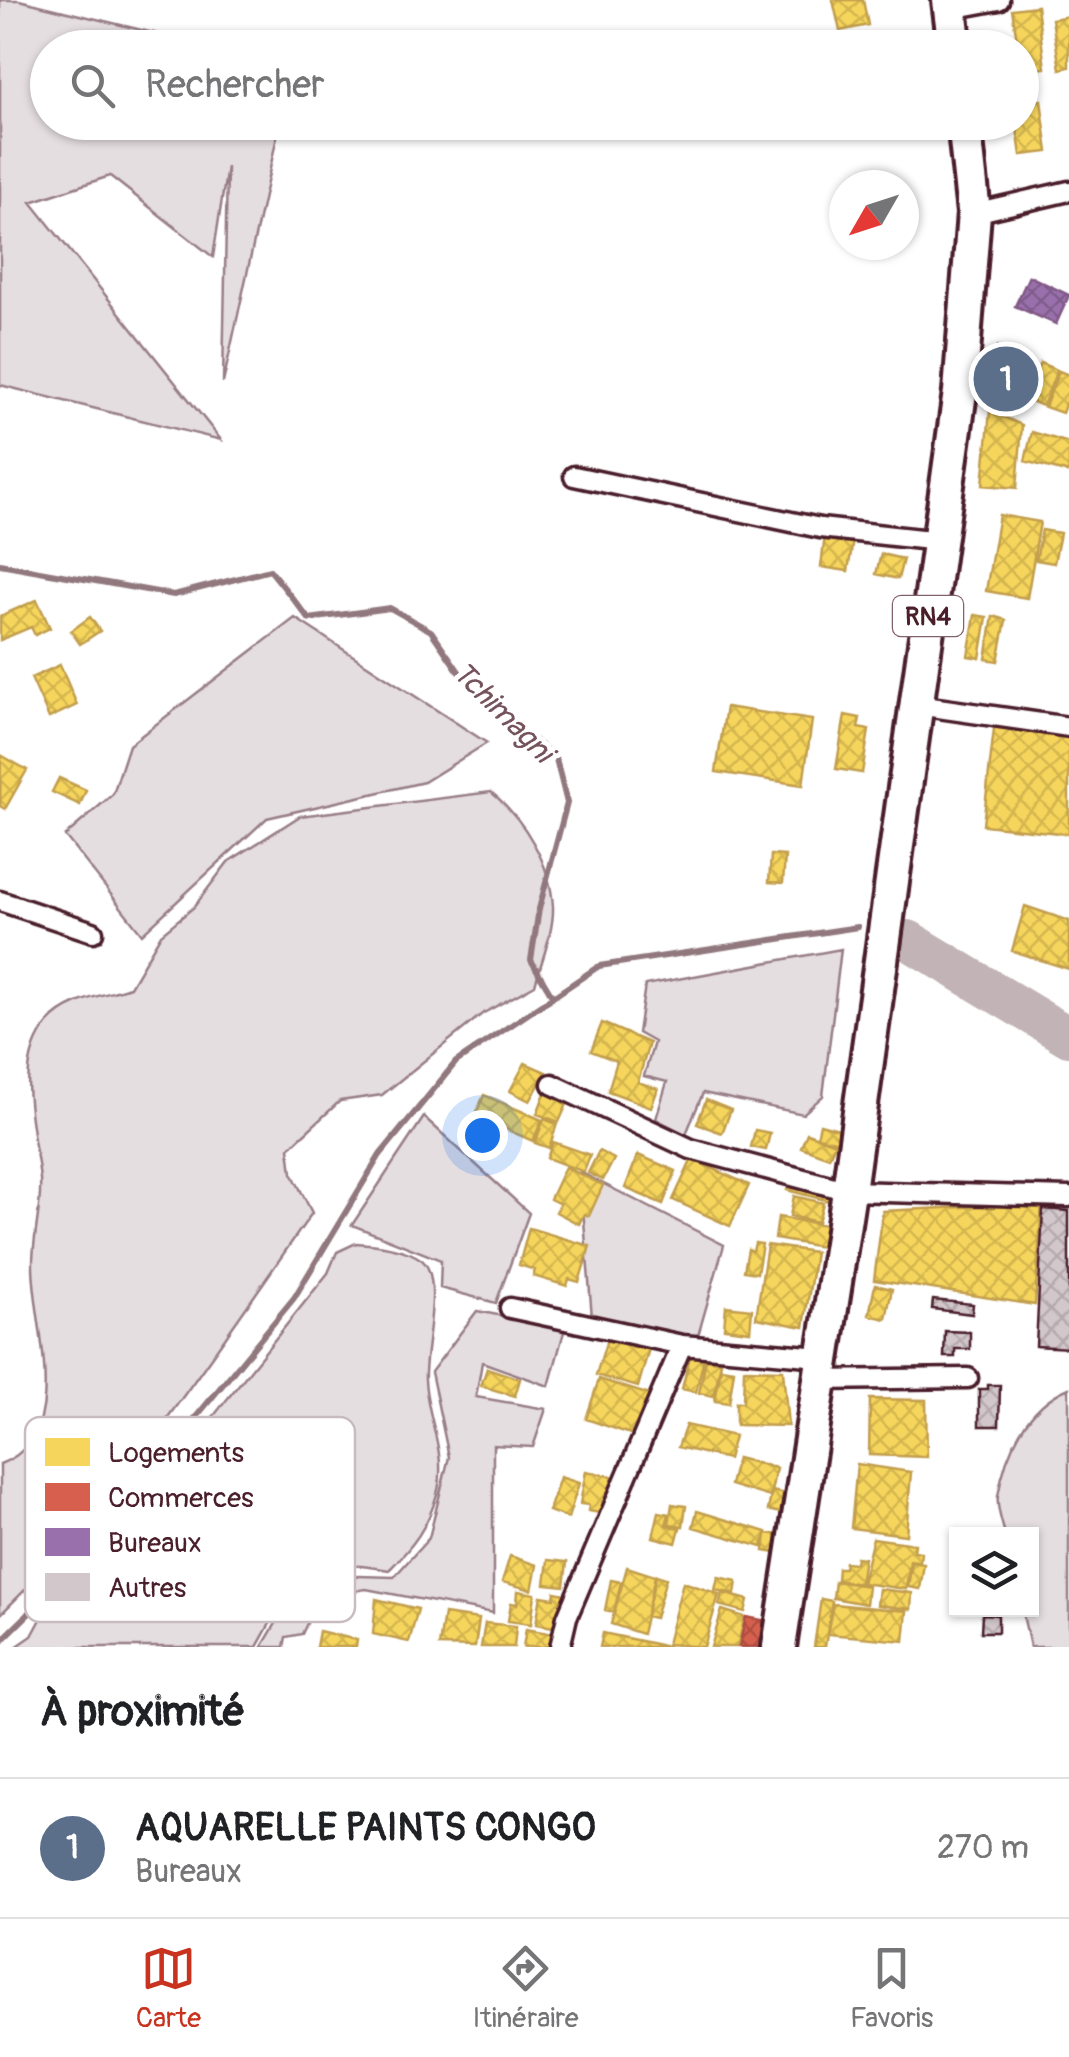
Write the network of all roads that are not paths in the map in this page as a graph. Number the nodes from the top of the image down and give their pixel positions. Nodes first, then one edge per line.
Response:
1 (999, 0) edge
2 (950, 4) edge
3 (954, 30) edge
4 (966, 140) edge
5 (1069, 191) edge
6 (974, 213) junction
7 (574, 476) dead end
8 (938, 541) junction
9 (918, 704) junction
10 (1069, 727) edge
11 (0, 902) edge
12 (93, 932) dead end
13 (552, 1084) dead end
14 (849, 1190) junction
15 (1069, 1197) edge
16 (510, 1308) dead end
17 (682, 1346) junction
18 (819, 1368) junction
19 (968, 1378) dead end
20 (560, 1647) edge
21 (779, 1647) edge

1 - 2 street
2 - 3 highway
4 - 6 highway, RN4
5 - 6 street
6 - 8 highway, RN4
7 - 8 street
8 - 9 highway, RN4
9 - 10 street
9 - 14 highway, RN4
11 - 12 street
13 - 14 street
14 - 15 street
14 - 18 highway, RN4
16 - 17 street
17 - 18 street
17 - 20 street
18 - 19 street
18 - 21 highway, RN4

